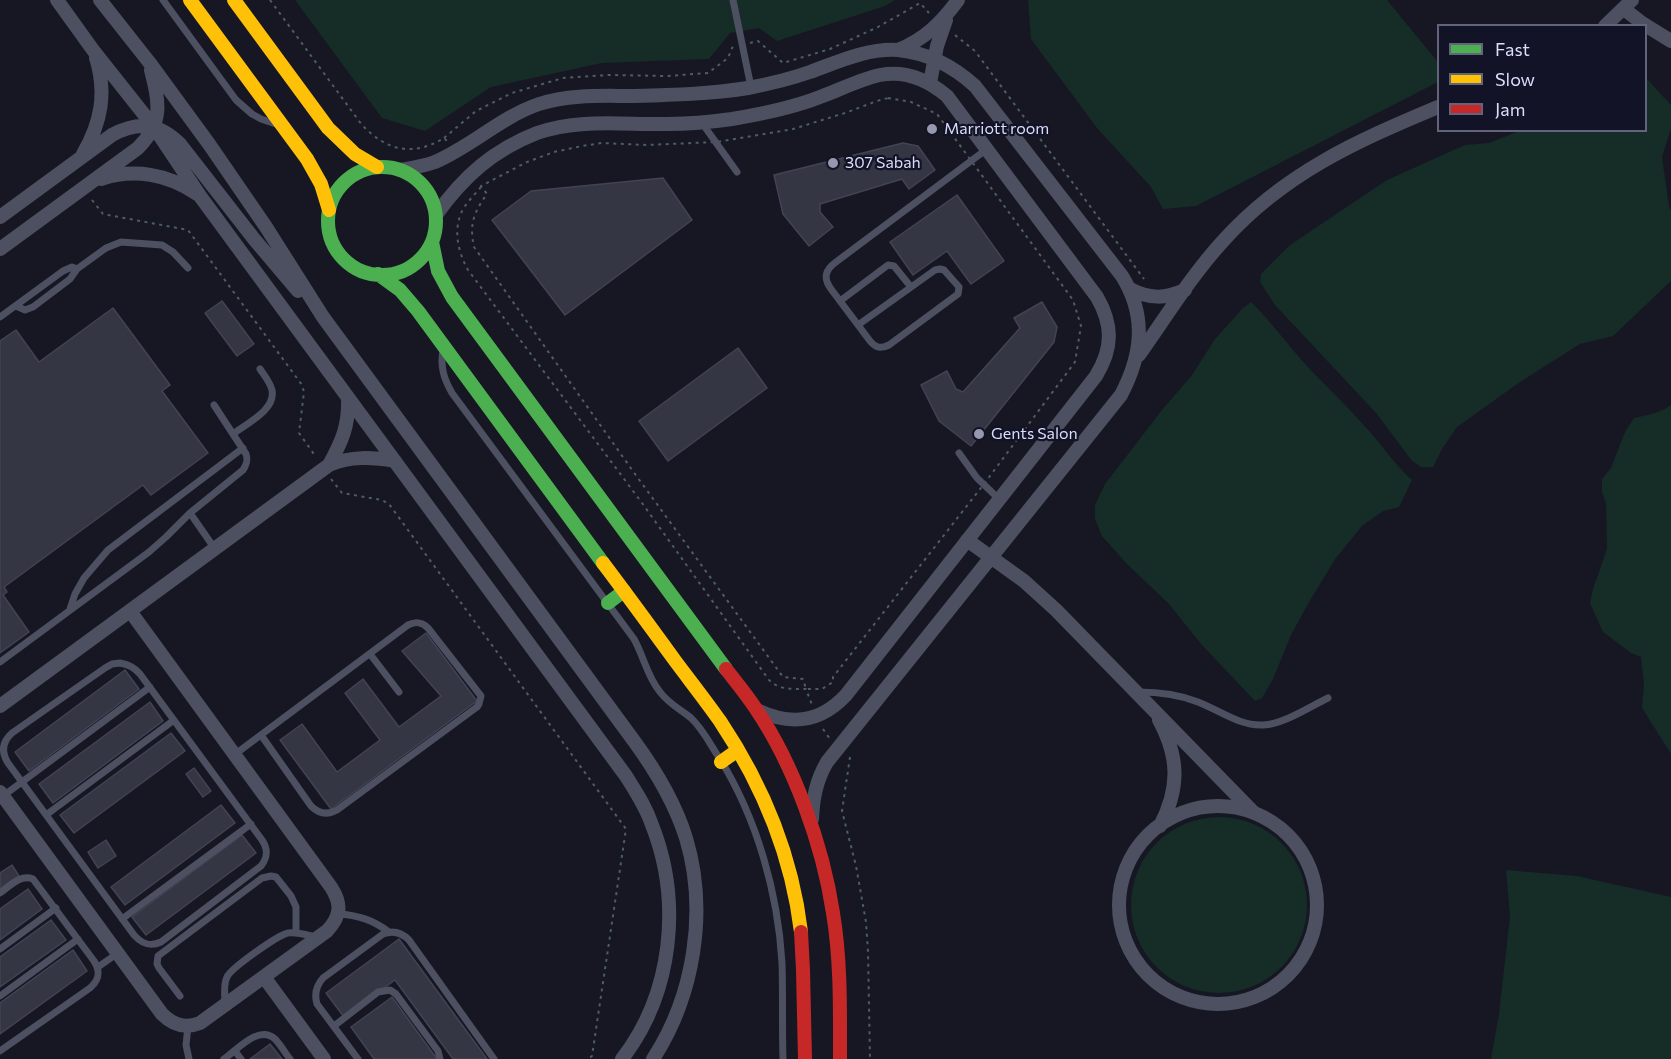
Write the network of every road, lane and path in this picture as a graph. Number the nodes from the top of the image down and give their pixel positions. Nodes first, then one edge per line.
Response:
1 (57, 0) edge
2 (100, 0) edge
3 (163, 0) edge
4 (190, 0) edge
5 (234, 0) edge
6 (270, 0) edge
7 (733, 0) edge
8 (1628, 4) edge
9 (954, 5) edge
10 (1607, 24) edge
11 (941, 25) junction
12 (1671, 41) edge
13 (742, 44) junction
14 (93, 50) junction
15 (897, 50) junction
16 (934, 58) junction
17 (149, 62) junction
18 (930, 83) junction
19 (751, 87) junction
20 (1437, 107) edge
21 (702, 122) junction
22 (282, 125) junction
23 (154, 127) junction
24 (444, 138) junction
25 (716, 142) junction
26 (987, 149) junction
27 (454, 151) junction
28 (80, 159) junction
29 (972, 161) junction
30 (377, 167) junction
31 (400, 170) junction
32 (471, 172) junction
33 (737, 172) dead end
34 (88, 184) junction
35 (481, 186) junction
36 (200, 196) junction
37 (329, 210) junction
38 (436, 215) junction
39 (0, 217) edge
40 (432, 242) junction
41 (0, 249) edge
42 (188, 268) dead end
43 (378, 274) junction
44 (911, 287) junction
45 (1130, 289) junction
46 (1185, 290) junction
47 (1154, 297) junction
48 (840, 301) junction
49 (0, 317) edge
50 (323, 317) junction
51 (858, 325) junction
52 (443, 345) junction
53 (1136, 359) junction
54 (260, 369) dead end
55 (348, 398) junction
56 (214, 405) dead end
57 (233, 434) junction
58 (243, 448) junction
59 (959, 453) dead end
60 (395, 461) junction
61 (326, 467) junction
62 (984, 484) junction
63 (999, 500) junction
64 (190, 513) junction
65 (967, 540) junction
66 (215, 549) junction
67 (991, 557) junction
68 (624, 591) junction
69 (608, 603) junction
70 (69, 611) junction
71 (130, 611) junction
72 (370, 654) junction
73 (0, 662) edge
74 (150, 687) junction
75 (806, 689) junction
76 (399, 692) dead end
77 (1138, 692) junction
78 (1328, 698) dead end
79 (1150, 705) junction
80 (0, 706) edge
81 (757, 710) junction
82 (816, 717) junction
83 (174, 720) junction
84 (261, 735) junction
85 (838, 748) junction
86 (738, 750) junction
87 (234, 755) junction
88 (722, 762) junction
89 (22, 782) junction
90 (2, 794) edge
91 (1254, 813) junction
92 (46, 815) junction
93 (251, 824) junction
94 (812, 824) junction
95 (1160, 826) junction
96 (0, 893) edge
97 (56, 908) junction
98 (338, 914) junction
99 (122, 919) junction
100 (389, 932) junction
101 (296, 933) junction
102 (318, 938) junction
103 (78, 939) junction
104 (0, 949) edge
105 (118, 953) junction
106 (98, 967) junction
107 (264, 977) junction
108 (0, 996) edge
109 (180, 996) dead end
110 (225, 1005) junction
111 (188, 1026) junction
112 (334, 1026) junction
113 (0, 1051) edge
114 (235, 1051) junction
115 (189, 1059) edge
116 (224, 1059) edge
117 (241, 1059) edge
118 (290, 1059) edge
119 (324, 1059) edge
120 (358, 1059) edge
121 (440, 1059) edge
122 (494, 1059) edge
123 (588, 1059) edge
124 (622, 1059) edge
125 (653, 1059) edge
126 (783, 1059) edge
127 (806, 1059) edge
128 (840, 1059) edge
129 (870, 1059) edge

1 - 14 street
2 - 17 street
3 - 22 lane
4 - 22 street
5 - 30 street
6 - 24 path
7 - 13 lane
8 - 10 street
8 - 12 street
9 - 11 street
11 - 13 path
11 - 15 street
11 - 16 street
11 - 47 path
13 - 19 lane
13 - 24 path
14 - 23 street
14 - 28 street
15 - 16 street
15 - 19 street
16 - 18 street
16 - 45 street
17 - 23 street
17 - 50 street
18 - 21 street
18 - 26 street
19 - 27 street
20 - 46 street
21 - 25 lane
21 - 32 street
22 - 37 street
23 - 28 street
23 - 34 street
23 - 36 street
23 - 50 street
24 - 27 path
25 - 29 path
25 - 33 lane
25 - 35 path
26 - 29 lane
26 - 63 street
27 - 31 street
28 - 39 street
29 - 48 lane
29 - 62 path
30 - 31 street
30 - 37 street
31 - 38 street
32 - 35 path
32 - 38 street
34 - 36 street
34 - 41 street
34 - 61 path
35 - 75 path
35 - 75 path
36 - 55 street
37 - 43 street
38 - 40 street
40 - 43 street
40 - 81 street
42 - 49 lane
43 - 52 street
44 - 48 lane
44 - 51 lane
44 - 51 lane
45 - 47 street
45 - 53 street
46 - 47 street
46 - 53 street
48 - 51 lane
50 - 125 street
52 - 68 street
52 - 69 lane
53 - 67 street
54 - 57 lane
55 - 60 street
55 - 61 street
56 - 57 lane
57 - 58 lane
58 - 64 lane
58 - 70 lane
59 - 62 lane
60 - 61 street
60 - 124 street
61 - 66 street
61 - 123 path
62 - 63 lane
62 - 75 path
63 - 65 street
64 - 66 lane
64 - 70 lane
65 - 67 street
65 - 82 street
66 - 71 street
67 - 77 street
67 - 85 street
68 - 69 street
68 - 86 street
69 - 88 lane
70 - 73 lane
71 - 80 street
71 - 87 street
72 - 76 lane
72 - 84 lane
72 - 84 lane
74 - 83 lane
74 - 89 lane
74 - 89 lane
75 - 82 path
77 - 78 lane
77 - 79 street
79 - 91 street
79 - 95 street
81 - 82 street
81 - 94 street
82 - 85 path
83 - 92 lane
83 - 93 lane
84 - 87 lane
85 - 94 street
85 - 129 path
86 - 88 street
86 - 127 street
87 - 98 street
88 - 126 lane
89 - 90 lane
89 - 92 lane
90 - 105 street
91 - 95 street
91 - 95 street
92 - 99 lane
93 - 99 lane
93 - 99 lane
94 - 128 street
96 - 97 lane
97 - 103 lane
97 - 104 lane
98 - 100 lane
98 - 102 street
100 - 112 lane
100 - 122 lane
101 - 102 lane
101 - 109 lane
101 - 110 lane
102 - 107 street
103 - 106 lane
103 - 108 lane
105 - 106 lane
105 - 111 street
106 - 113 lane
107 - 110 street
107 - 119 street
110 - 111 street
111 - 115 lane
112 - 120 lane
112 - 121 lane
114 - 116 lane
114 - 117 lane
114 - 118 lane

